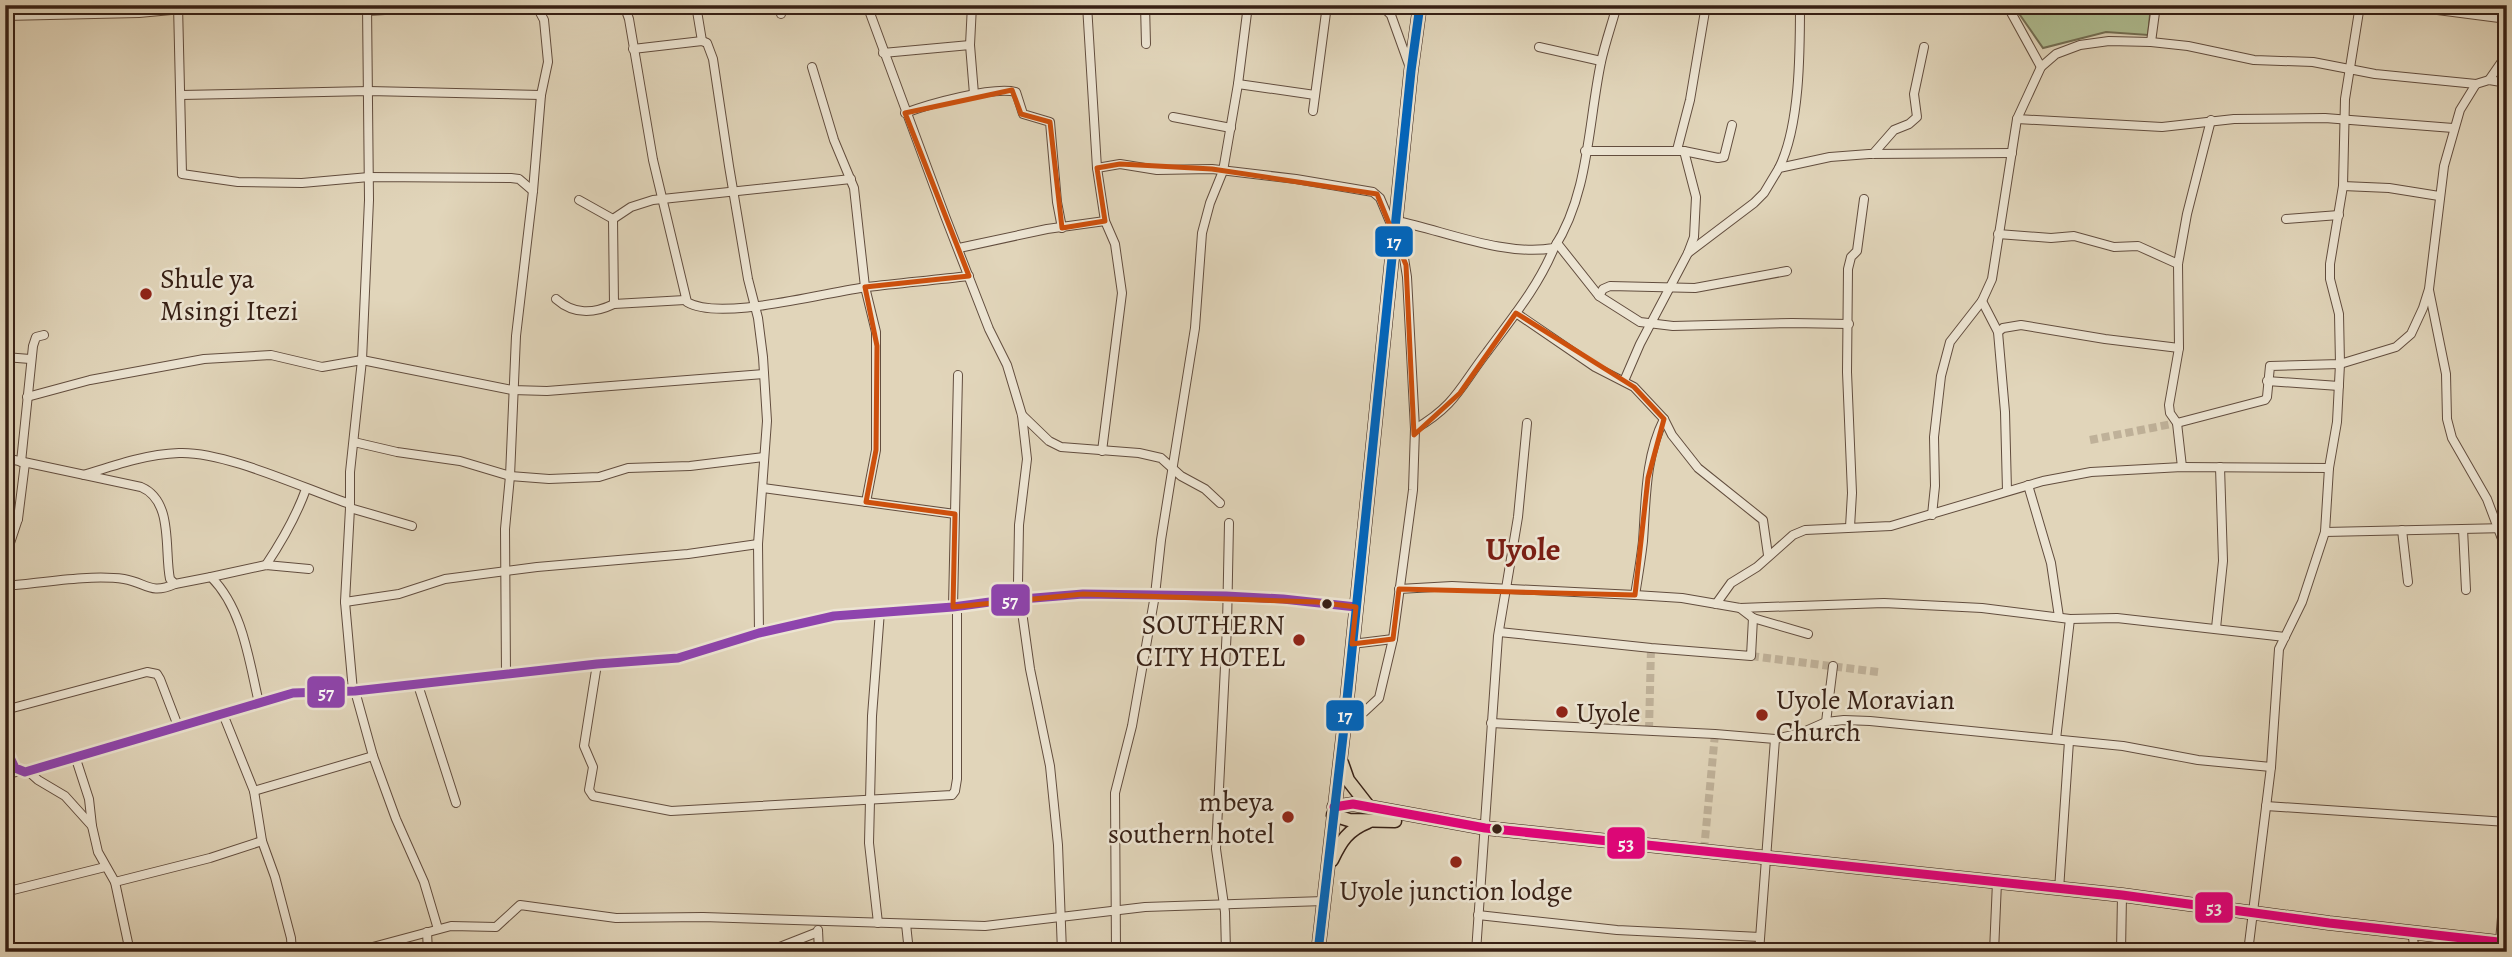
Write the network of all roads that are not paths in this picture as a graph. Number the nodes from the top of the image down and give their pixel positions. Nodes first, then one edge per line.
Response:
1 (225, 5) edge
2 (474, 5) edge
3 (536, 5) edge
4 (624, 5) edge
5 (696, 5) edge
6 (867, 5) edge
7 (972, 5) edge
8 (1087, 5) edge
9 (1145, 5) edge
10 (1248, 5) edge
11 (1327, 5) edge
12 (1374, 5) edge
13 (1420, 5) edge
14 (1617, 5) edge
15 (1706, 5) edge
16 (1800, 5) edge
17 (2007, 5) edge
18 (2156, 5) edge
19 (2360, 5) edge
20 (2399, 5) edge
21 (178, 7) edge
22 (367, 8) edge
23 (48, 10) edge
24 (5, 16) edge
25 (2507, 19) edge
26 (702, 41) junction
27 (2151, 42) junction
28 (1146, 44) dead end
29 (970, 45) junction
30 (1539, 47) dead end
31 (1924, 47) dead end
32 (633, 49) junction
33 (883, 53) junction
34 (2507, 54) edge
35 (1601, 61) junction
36 (812, 67) dead end
37 (2041, 67) junction
38 (2350, 69) junction
39 (1411, 71) junction
40 (2489, 80) junction
41 (1238, 83) junction
42 (2507, 83) edge
43 (2476, 84) junction
44 (369, 91) junction
45 (974, 94) junction
46 (181, 95) junction
47 (541, 95) junction
48 (1315, 95) junction
49 (1313, 111) dead end
50 (905, 113) junction
51 (1173, 117) dead end
52 (2017, 119) junction
53 (2343, 119) junction
54 (2211, 120) junction
55 (1732, 125) dead end
56 (1231, 128) junction
57 (2453, 128) junction
58 (1680, 150) junction
59 (1585, 151) junction
60 (2012, 153) junction
61 (1873, 154) junction
62 (1097, 168) junction
63 (1779, 168) junction
64 (1223, 171) junction
65 (369, 177) junction
66 (851, 179) junction
67 (2343, 186) junction
68 (733, 190) junction
69 (533, 191) junction
70 (2439, 196) junction
71 (1864, 199) dead end
72 (579, 200) dead end
73 (664, 200) junction
74 (2339, 215) junction
75 (613, 219) junction
76 (2286, 219) dead end
77 (1105, 221) junction
78 (1062, 228) junction
79 (1396, 232) junction
80 (1998, 234) junction
81 (1555, 246) junction
82 (959, 248) junction
83 (1688, 253) junction
84 (2178, 264) junction
85 (1787, 271) dead end
86 (969, 276) junction
87 (865, 287) junction
88 (1668, 289) junction
89 (2429, 289) junction
90 (1599, 296) junction
91 (556, 299) dead end
92 (685, 300) junction
93 (1982, 301) junction
94 (614, 304) junction
95 (754, 306) junction
96 (1516, 313) junction
97 (1652, 323) junction
98 (1849, 324) junction
99 (1998, 332) junction
100 (44, 335) dead end
101 (2179, 348) junction
102 (5, 357) edge
103 (30, 359) junction
104 (362, 360) junction
105 (2340, 364) junction
106 (764, 374) junction
107 (958, 374) dead end
108 (1624, 380) junction
109 (2267, 381) junction
110 (2339, 386) junction
111 (512, 390) junction
112 (27, 397) junction
113 (1022, 415) junction
114 (1664, 419) junction
115 (1528, 423) dead end
116 (2177, 423) junction
117 (1415, 429) junction
118 (354, 442) junction
119 (1102, 452) junction
120 (764, 457) junction
121 (5, 458) edge
122 (23, 462) junction
123 (1172, 466) junction
124 (2182, 467) junction
125 (2220, 467) junction
126 (2329, 468) junction
127 (82, 475) junction
128 (510, 475) junction
129 (2028, 485) junction
130 (763, 488) junction
131 (306, 489) junction
132 (2007, 491) junction
133 (866, 502) junction
134 (1220, 503) dead end
135 (350, 506) junction
136 (955, 514) junction
137 (1932, 515) junction
138 (5, 516) edge
139 (18, 519) junction
140 (1229, 523) dead end
141 (412, 526) dead end
142 (1850, 527) junction
143 (2503, 528) edge
144 (2463, 529) junction
145 (2402, 530) junction
146 (2325, 531) junction
147 (758, 544) junction
148 (2507, 552) edge
149 (1768, 555) junction
150 (5, 558) edge
151 (266, 565) junction
152 (309, 569) dead end
153 (504, 573) junction
154 (211, 577) junction
155 (2408, 582) dead end
156 (175, 584) junction
157 (5, 586) edge
158 (1399, 589) junction
159 (1506, 589) junction
160 (2466, 590) dead end
161 (1155, 595) junction
162 (1635, 595) junction
163 (1226, 596) junction
164 (1020, 599) junction
165 (345, 602) junction
166 (1716, 604) junction
167 (955, 607) junction
168 (1356, 607) junction
169 (1740, 608) junction
170 (880, 611) junction
171 (2059, 617) junction
172 (1753, 618) junction
173 (2070, 619) junction
174 (2216, 628) junction
175 (1499, 632) junction
176 (759, 633) junction
177 (1808, 634) dead end
178 (2285, 637) junction
179 (1393, 639) junction
180 (1352, 644) junction
181 (597, 664) junction
182 (1833, 666) dead end
183 (506, 674) junction
184 (418, 685) junction
185 (354, 691) junction
186 (260, 703) junction
187 (5, 710) edge
188 (223, 714) junction
189 (1345, 719) junction
190 (1826, 722) junction
191 (1491, 723) junction
192 (178, 726) junction
193 (2056, 738) junction
194 (1775, 740) junction
195 (2069, 741) junction
196 (5, 747) edge
197 (75, 756) junction
198 (373, 756) junction
199 (1341, 756) junction
200 (2270, 767) junction
201 (24, 771) junction
202 (5, 775) edge
203 (254, 791) junction
204 (870, 800) junction
205 (456, 803) dead end
206 (2266, 806) junction
207 (1334, 811) junction
208 (1373, 814) junction
209 (2507, 822) edge
210 (92, 826) junction
211 (1485, 828) junction
212 (262, 841) junction
213 (2507, 856) edge
214 (1765, 858) junction
215 (105, 867) junction
216 (1328, 868) junction
217 (115, 882) junction
218 (1997, 882) junction
219 (2059, 890) junction
220 (5, 892) edge
221 (2122, 895) junction
222 (1324, 901) junction
223 (1224, 904) junction
224 (1117, 910) junction
225 (2252, 913) junction
226 (1478, 915) junction
227 (1062, 916) junction
228 (818, 920) junction
229 (878, 923) junction
230 (906, 925) junction
231 (438, 929) junction
232 (2412, 931) junction
233 (427, 932) junction
234 (818, 932) junction
235 (1760, 937) junction
236 (2503, 943) edge
237 (359, 951) edge
238 (130, 952) edge
239 (292, 952) edge
240 (428, 952) edge
241 (767, 952) edge
242 (819, 952) edge
243 (909, 952) edge
244 (1062, 952) edge
245 (1116, 952) edge
246 (1226, 952) edge
247 (1318, 952) edge
248 (1476, 952) edge
249 (1759, 952) edge
250 (1994, 952) edge
251 (2121, 952) edge
252 (2248, 952) edge
253 (2416, 952) edge

1 - 21 street
2 - 22 street
3 - 47 street
4 - 32 street
5 - 26 street
6 - 33 street
7 - 29 street
8 - 62 street
9 - 28 street
10 - 41 street
11 - 48 street
12 - 39 street
13 - 39 highway
14 - 35 street
15 - 58 street
16 - 63 street
17 - 37 street
18 - 27 street
19 - 38 street
20 - 25 street
21 - 23 street
21 - 46 street
22 - 44 street
23 - 24 street
26 - 32 street
26 - 68 street
27 - 37 street
27 - 38 street
29 - 33 street
29 - 45 street
30 - 35 street
31 - 61 street
32 - 73 street
33 - 50 street
34 - 40 street
35 - 59 street
36 - 66 street
37 - 52 street
38 - 43 street
38 - 53 street
39 - 79 highway
40 - 42 street
40 - 43 street
41 - 48 street
41 - 56 street
43 - 57 street
44 - 46 street
44 - 47 street
44 - 65 street
45 - 50 street
45 - 78 street
46 - 65 street
47 - 69 street
48 - 49 street
50 - 82 street
51 - 56 street
52 - 54 street
52 - 60 street
53 - 54 street
53 - 57 street
53 - 67 street
54 - 84 street
55 - 58 street
56 - 64 street
57 - 70 street
58 - 59 street
58 - 83 street
59 - 81 street
60 - 61 street
60 - 80 street
61 - 63 street
62 - 64 street
62 - 77 street
63 - 83 street
64 - 79 street
64 - 123 street
65 - 69 street
65 - 104 street
66 - 68 street
66 - 87 street
67 - 70 street
67 - 74 street
68 - 73 street
68 - 95 street
69 - 111 street
70 - 89 street
71 - 98 street
72 - 75 street
73 - 75 street
73 - 92 street
74 - 76 street
74 - 105 street
75 - 94 street
77 - 78 street
77 - 119 street
78 - 82 street
79 - 81 street
79 - 117 street
79 - 168 highway
80 - 84 street
80 - 93 street
81 - 90 street
81 - 96 street
82 - 86 street
83 - 88 street
84 - 101 street
85 - 88 street
86 - 87 street
86 - 113 street
87 - 95 street
87 - 133 street
88 - 90 street
88 - 97 street
89 - 105 street
89 - 143 street
90 - 97 street
91 - 94 street
92 - 94 street
92 - 95 street
93 - 99 street
93 - 137 street
95 - 106 street
96 - 108 street
96 - 117 street
97 - 98 street
97 - 108 street
98 - 142 street
99 - 101 street
99 - 132 street
100 - 103 street
101 - 116 street
102 - 103 street
103 - 112 street
104 - 111 street
104 - 112 street
104 - 118 street
105 - 109 street
105 - 110 street
106 - 111 street
106 - 120 street
107 - 136 street
108 - 114 street
109 - 110 street
109 - 116 street
110 - 126 street
111 - 128 street
112 - 122 street
113 - 119 street
113 - 164 street
114 - 149 street
114 - 162 street
115 - 159 street
116 - 124 street
117 - 158 street
118 - 128 street
118 - 135 street
119 - 123 street
120 - 128 street
120 - 130 street
121 - 122 street
122 - 127 street
122 - 139 street
123 - 134 street
123 - 161 street
124 - 125 street
124 - 129 street
125 - 126 street
125 - 174 street
126 - 146 street
127 - 131 street
127 - 156 street
128 - 153 street
129 - 132 street
129 - 171 street
130 - 133 street
130 - 147 street
131 - 135 street
131 - 151 street
132 - 137 street
133 - 136 street
135 - 141 street
135 - 165 street
136 - 167 street
137 - 142 street
138 - 139 street
139 - 150 street
140 - 163 street
142 - 149 street
143 - 144 street
143 - 148 street
144 - 145 street
144 - 160 street
145 - 146 street
145 - 155 street
146 - 178 street
147 - 153 street
147 - 176 street
149 - 166 street
151 - 152 street
151 - 154 street
153 - 165 street
153 - 183 street
154 - 156 street
154 - 186 street
156 - 157 street
158 - 159 street
158 - 179 street
159 - 162 street
159 - 175 street
161 - 163 street
161 - 164 street
161 - 224 street
162 - 166 street
163 - 168 street
163 - 223 street
164 - 167 street
164 - 227 street
165 - 185 street
166 - 169 street
167 - 170 street
167 - 204 street
168 - 180 highway
169 - 171 street
169 - 172 street
170 - 176 street
170 - 204 street
171 - 173 street
172 - 175 street
172 - 177 street
173 - 174 street
173 - 193 street
174 - 178 street
175 - 191 street
176 - 181 street
178 - 200 street
179 - 180 street
179 - 189 street
180 - 189 highway
181 - 183 street
181 - 204 street
182 - 190 street
183 - 184 street
184 - 185 street
184 - 205 street
185 - 186 street
185 - 198 street
186 - 188 street
187 - 192 street
188 - 192 street
188 - 203 street
189 - 199 highway
190 - 193 street
190 - 194 street
191 - 194 street
191 - 211 street
192 - 197 street
193 - 195 street
194 - 214 street
195 - 200 street
195 - 219 street
196 - 201 street
197 - 201 street
197 - 210 street
198 - 203 street
198 - 231 street
199 - 207 highway
199 - 208 highway
200 - 206 street
201 - 202 street
201 - 210 street
203 - 212 street
204 - 229 street
206 - 209 street
206 - 225 street
207 - 208 highway
207 - 216 highway
208 - 211 highway
208 - 216 highway
210 - 215 street
211 - 214 highway
211 - 226 street
212 - 217 street
212 - 239 street
213 - 236 street
214 - 218 highway
214 - 235 street
215 - 217 street
215 - 220 street
216 - 222 highway
217 - 238 street
218 - 219 highway
218 - 250 street
219 - 221 highway
221 - 225 highway
221 - 251 street
222 - 223 street
222 - 247 highway
223 - 224 street
223 - 246 street
224 - 227 street
224 - 245 street
225 - 232 highway
225 - 252 street
226 - 235 street
226 - 248 street
227 - 230 street
227 - 244 street
228 - 229 street
228 - 231 street
228 - 234 street
229 - 230 street
230 - 243 street
231 - 233 street
232 - 236 highway
232 - 253 street
233 - 237 street
233 - 240 street
234 - 241 street
234 - 242 street
235 - 249 street

